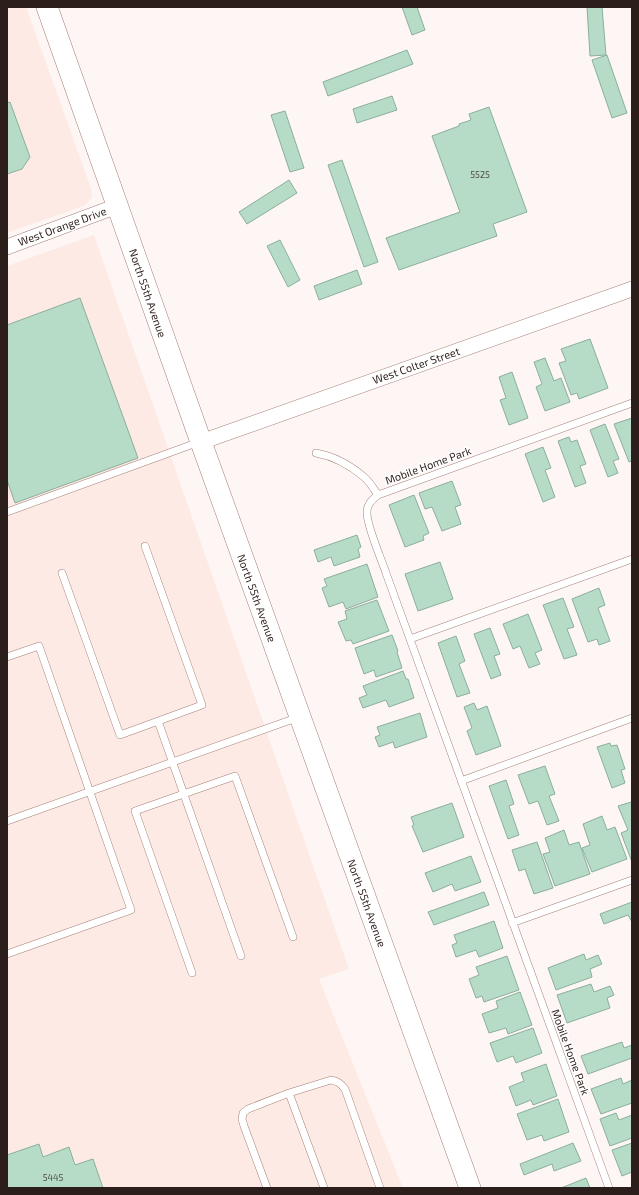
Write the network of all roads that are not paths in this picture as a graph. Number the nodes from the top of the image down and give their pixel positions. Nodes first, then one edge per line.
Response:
1 (47, 7) edge
2 (118, 206) junction
3 (7, 247) edge
4 (632, 289) edge
5 (632, 402) edge
6 (201, 442) junction
7 (316, 453) dead end
8 (378, 495) junction
9 (7, 512) edge
10 (145, 546) dead end
11 (632, 559) edge
12 (62, 573) dead end
13 (410, 639) junction
14 (7, 657) edge
15 (300, 717) junction
16 (632, 718) edge
17 (158, 721) junction
18 (173, 763) junction
19 (461, 780) junction
20 (90, 792) junction
21 (184, 794) junction
22 (7, 822) edge
23 (632, 880) edge
24 (512, 922) junction
25 (293, 937) dead end
26 (7, 954) edge
27 (241, 956) dead end
28 (192, 973) dead end
29 (289, 1093) junction
30 (267, 1188) edge
31 (324, 1188) edge
32 (380, 1188) edge
33 (470, 1188) edge
34 (609, 1188) edge

1 - 2 street, North 55th Avenue
2 - 3 street, West Orange Drive
2 - 6 street, North 55th Avenue
4 - 6 street, West Colter Street
5 - 8 lane, Mobile Home Park
6 - 9 lane
6 - 15 street, North 55th Avenue
7 - 8 lane
8 - 13 lane, Mobile Home Park
10 - 17 lane
11 - 13 lane
12 - 17 lane
13 - 19 lane, Mobile Home Park
14 - 20 lane
15 - 18 lane
15 - 33 street, North 55th Avenue
16 - 19 lane
17 - 18 lane
18 - 20 lane
18 - 21 lane
19 - 24 lane, Mobile Home Park
20 - 22 lane
20 - 26 lane
21 - 25 lane
21 - 27 lane
21 - 28 lane
23 - 24 lane
24 - 34 lane, Mobile Home Park
29 - 30 lane
29 - 31 lane
29 - 32 lane

